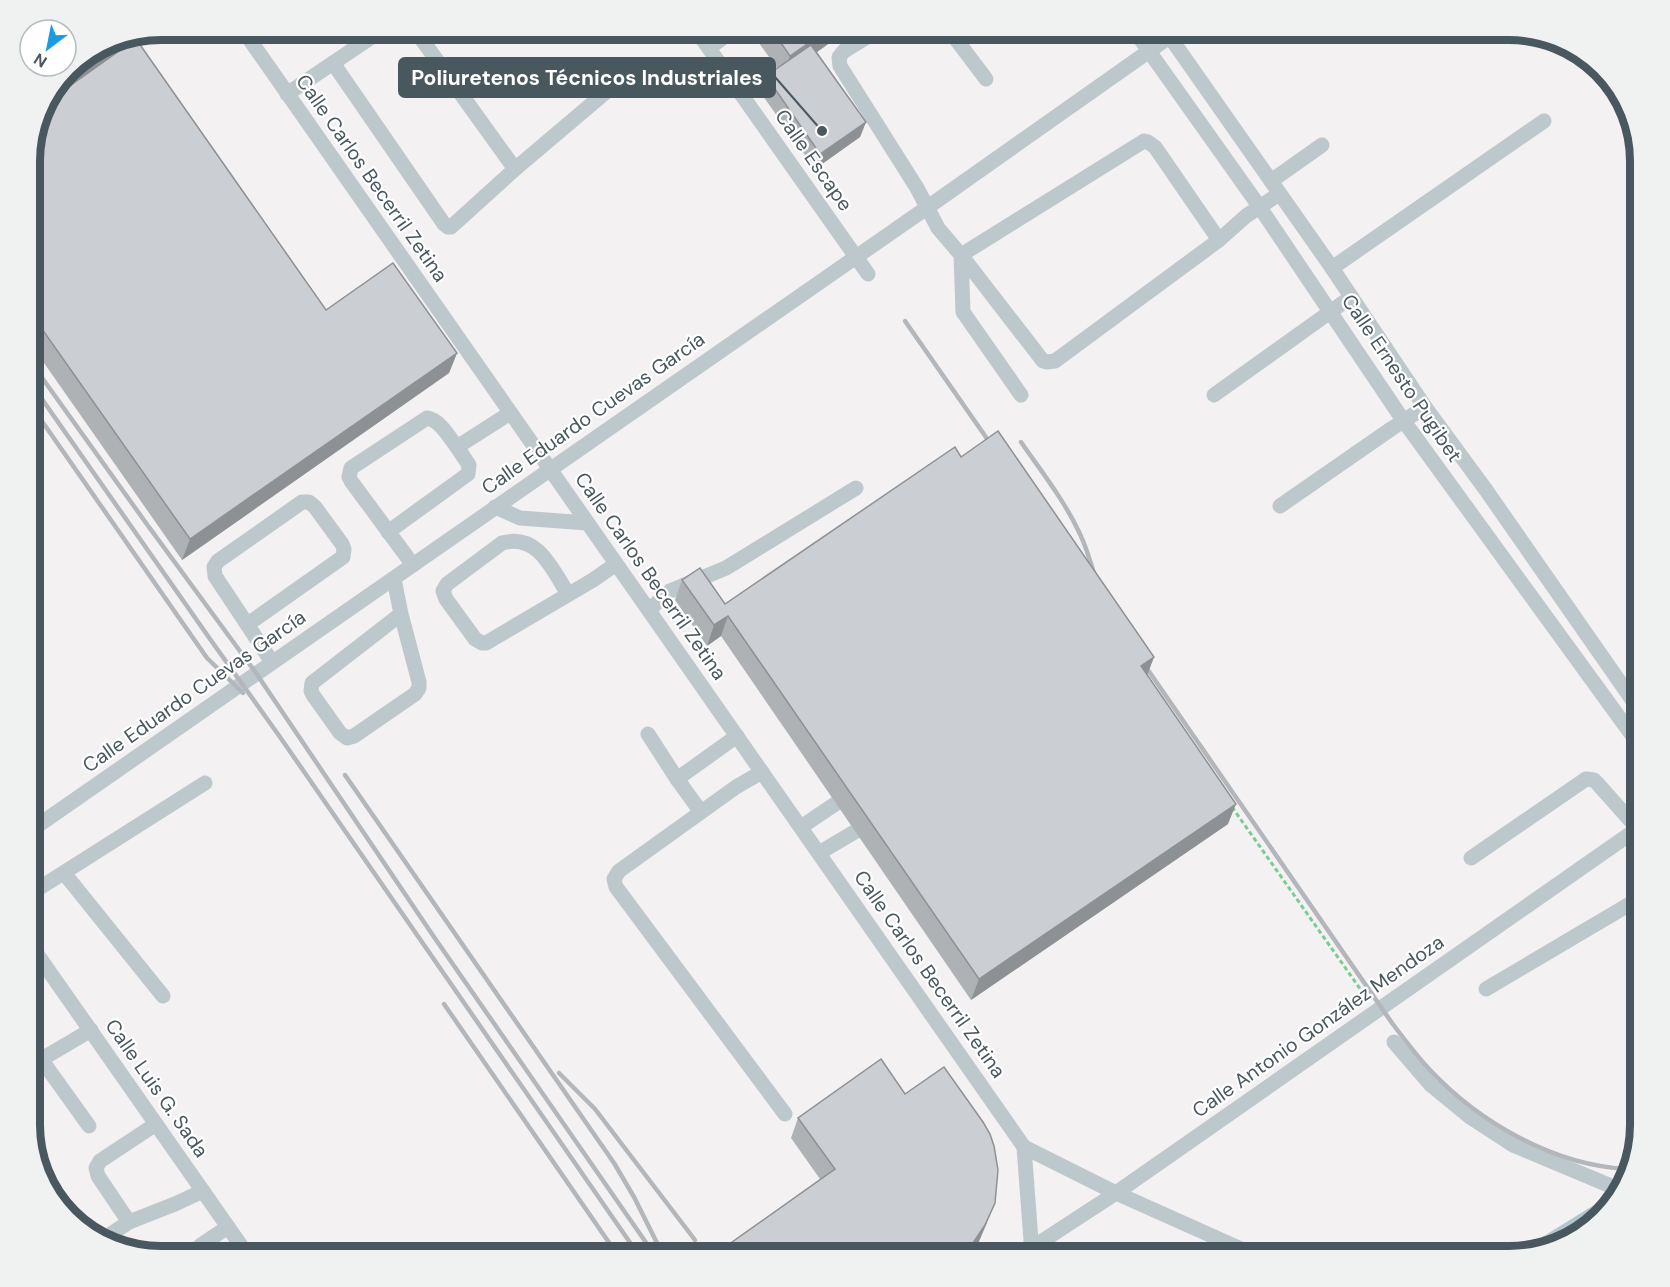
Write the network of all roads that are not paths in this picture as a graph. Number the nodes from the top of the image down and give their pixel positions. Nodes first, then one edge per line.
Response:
1 (250, 40) edge
2 (367, 40) edge
3 (422, 40) edge
4 (703, 40) edge
5 (720, 40) edge
6 (862, 40) edge
7 (957, 40) edge
8 (1141, 40) edge
9 (1162, 40) edge
10 (1176, 40) edge
11 (709, 48) junction
12 (1149, 51) junction
13 (333, 63) junction
14 (986, 79) dead end
15 (613, 86) dead end
16 (287, 94) junction
17 (1544, 121) dead end
18 (1322, 145) dead end
19 (515, 169) junction
20 (1275, 188) junction
21 (1260, 206) junction
22 (928, 207) junction
23 (1219, 240) junction
24 (961, 255) junction
25 (856, 256) junction
26 (1332, 268) junction
27 (868, 274) dead end
28 (1351, 297) junction
29 (1330, 312) junction
30 (1021, 395) dead end
31 (1214, 395) dead end
32 (1425, 407) junction
33 (510, 412) junction
34 (1403, 420) junction
35 (457, 447) junction
36 (550, 469) junction
37 (856, 488) dead end
38 (1486, 490) junction
39 (1463, 504) junction
40 (1280, 506) dead end
41 (495, 507) junction
42 (587, 523) junction
43 (388, 532) junction
44 (616, 564) junction
45 (413, 565) junction
46 (394, 579) junction
47 (568, 594) junction
48 (649, 610) junction
49 (401, 614) junction
50 (248, 624) junction
51 (272, 662) junction
52 (1630, 697) edge
53 (1630, 732) edge
54 (648, 734) dead end
55 (737, 736) junction
56 (762, 772) junction
57 (677, 779) junction
58 (205, 783) dead end
59 (866, 784) edge
60 (701, 812) junction
61 (888, 812) edge
62 (1630, 818) edge
63 (41, 823) edge
64 (801, 826) junction
65 (1630, 834) edge
66 (819, 853) junction
67 (1471, 858) dead end
68 (64, 873) junction
69 (41, 887) edge
70 (1630, 904) edge
71 (41, 960) edge
72 (1486, 989) dead end
73 (163, 996) dead end
74 (91, 1030) junction
75 (1394, 1042) dead end
76 (41, 1060) edge
77 (41, 1069) edge
78 (785, 1114) dead end
79 (156, 1124) junction
80 (88, 1126) dead end
81 (1024, 1147) junction
82 (1612, 1187) edge
83 (203, 1191) junction
84 (1116, 1193) junction
85 (129, 1222) junction
86 (228, 1227) junction
87 (110, 1235) edge
88 (200, 1246) edge
89 (241, 1246) edge
90 (1031, 1246) edge
91 (1040, 1246) edge
92 (1232, 1246) edge

1 - 16 street, Calle Carlos Becerril Zetina
2 - 13 street
3 - 19 street
4 - 11 street, Calle Escape
5 - 11 street
6 - 22 street
7 - 14 street
8 - 12 street, Calle Ernesto Pugibet
9 - 12 street, Calle Eduardo Cuevas García
10 - 20 street, Calle Ernesto Pugibet
11 - 25 street, Calle Escape
12 - 21 street, Calle Ernesto Pugibet
12 - 22 street, Calle Eduardo Cuevas García
13 - 16 street
13 - 19 street
15 - 19 street
16 - 33 street, Calle Carlos Becerril Zetina
17 - 26 street
18 - 20 street
20 - 21 street
20 - 26 street, Calle Ernesto Pugibet
21 - 23 street
21 - 29 street, Calle Ernesto Pugibet
22 - 24 street
22 - 25 street, Calle Eduardo Cuevas García
23 - 24 street
23 - 24 street
24 - 30 street
25 - 27 street, Calle Escape
25 - 36 street, Calle Eduardo Cuevas García
26 - 28 street, Calle Ernesto Pugibet
28 - 29 street
28 - 32 street, Calle Ernesto Pugibet
29 - 31 street
29 - 34 street, Calle Ernesto Pugibet
32 - 34 street
32 - 38 street, Calle Ernesto Pugibet
33 - 35 street
33 - 36 street, Calle Carlos Becerril Zetina
34 - 39 street, Calle Ernesto Pugibet
34 - 40 street
35 - 43 street
35 - 43 street
36 - 41 street, Calle Eduardo Cuevas García
36 - 42 street, Calle Carlos Becerril Zetina
37 - 48 street
38 - 39 street
38 - 52 street, Calle Ernesto Pugibet
39 - 53 street, Calle Ernesto Pugibet
41 - 42 street
41 - 45 street, Calle Eduardo Cuevas García
42 - 44 street, Calle Carlos Becerril Zetina
43 - 45 street
44 - 47 street
44 - 48 street, Calle Carlos Becerril Zetina
45 - 46 street, Calle Eduardo Cuevas García
46 - 49 street
46 - 51 street, Calle Eduardo Cuevas García
47 - 47 street
48 - 55 street, Calle Carlos Becerril Zetina
49 - 49 street
50 - 50 street
50 - 51 street
51 - 63 street, Calle Eduardo Cuevas García
54 - 57 street
55 - 56 street, Calle Carlos Becerril Zetina
55 - 57 street
56 - 60 street
56 - 64 street, Calle Carlos Becerril Zetina
57 - 60 street
58 - 68 street
59 - 64 street
60 - 78 street
61 - 66 street
62 - 67 street
64 - 66 street, Calle Carlos Becerril Zetina
65 - 84 street, Calle Antonio González Mendoza
66 - 81 street, Calle Carlos Becerril Zetina
68 - 69 street
68 - 73 street
70 - 72 street
71 - 74 street, Calle Luis G. Sada
74 - 76 street
74 - 79 street, Calle Luis G. Sada
75 - 82 street
77 - 80 street
79 - 83 street, Calle Luis G. Sada
79 - 85 street
81 - 84 street, Calle Carlos Becerril Zetina
81 - 90 street
83 - 85 street
83 - 86 street, Calle Luis G. Sada
84 - 91 street, Calle Antonio González Mendoza
84 - 92 street, Calle Carlos Becerril Zetina
85 - 87 street
86 - 88 street
86 - 89 street, Calle Luis G. Sada

